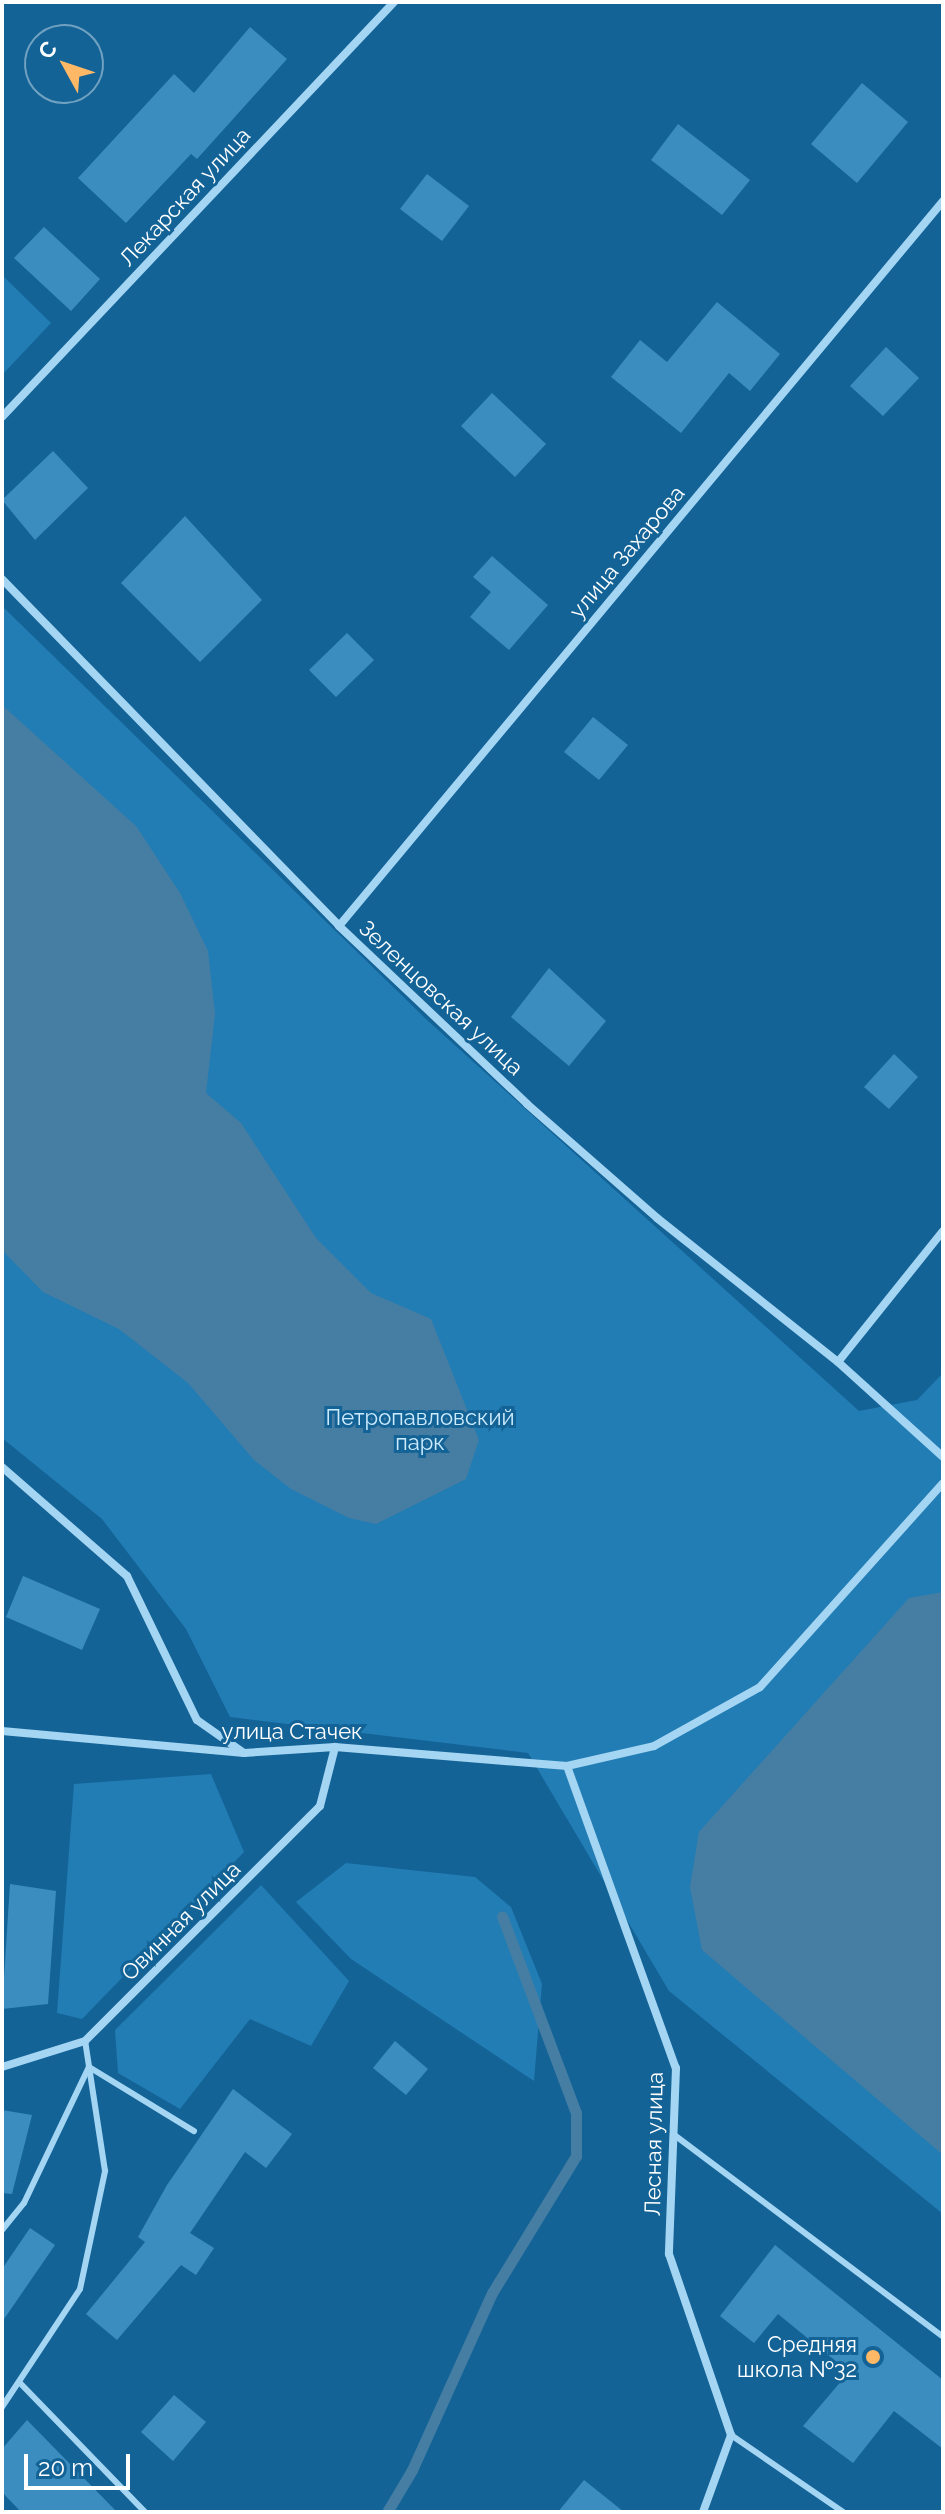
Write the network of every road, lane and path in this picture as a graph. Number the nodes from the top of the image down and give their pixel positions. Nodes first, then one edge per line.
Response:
1 (394, 2) edge
2 (943, 201) edge
3 (2, 417) edge
4 (2, 579) edge
5 (339, 926) junction
6 (943, 1231) edge
7 (838, 1362) junction
8 (943, 1457) edge
9 (2, 1467) edge
10 (943, 1483) edge
11 (2, 1731) edge
12 (335, 1747) junction
13 (244, 1753) junction
14 (567, 1766) junction
15 (85, 2041) junction
16 (2, 2067) edge
17 (89, 2067) junction
18 (194, 2131) dead end
19 (673, 2134) junction
20 (2, 2230) edge
21 (943, 2337) edge
22 (21, 2384) junction
23 (2, 2407) edge
24 (731, 2435) junction
25 (145, 2512) edge
26 (703, 2512) edge
27 (843, 2512) edge

1 - 3 street, Лекарская улица
2 - 5 street, улица Захарова
4 - 5 street, Зеленцовская улица
5 - 7 street, Зеленцовская улица
6 - 7 street
7 - 8 street, Зеленцовская улица
9 - 13 street
10 - 14 street, улица Стачек
11 - 13 street, улица Стачек
12 - 13 street, улица Стачек
12 - 14 street, улица Стачек
12 - 15 street, Овинная улица
14 - 19 street, Лесная улица
15 - 16 street, Овинная улица
15 - 17 lane
17 - 18 lane
17 - 20 lane
17 - 22 lane
19 - 21 lane
19 - 24 street, Лесная улица
22 - 23 lane
22 - 25 lane
24 - 26 street
24 - 27 lane

